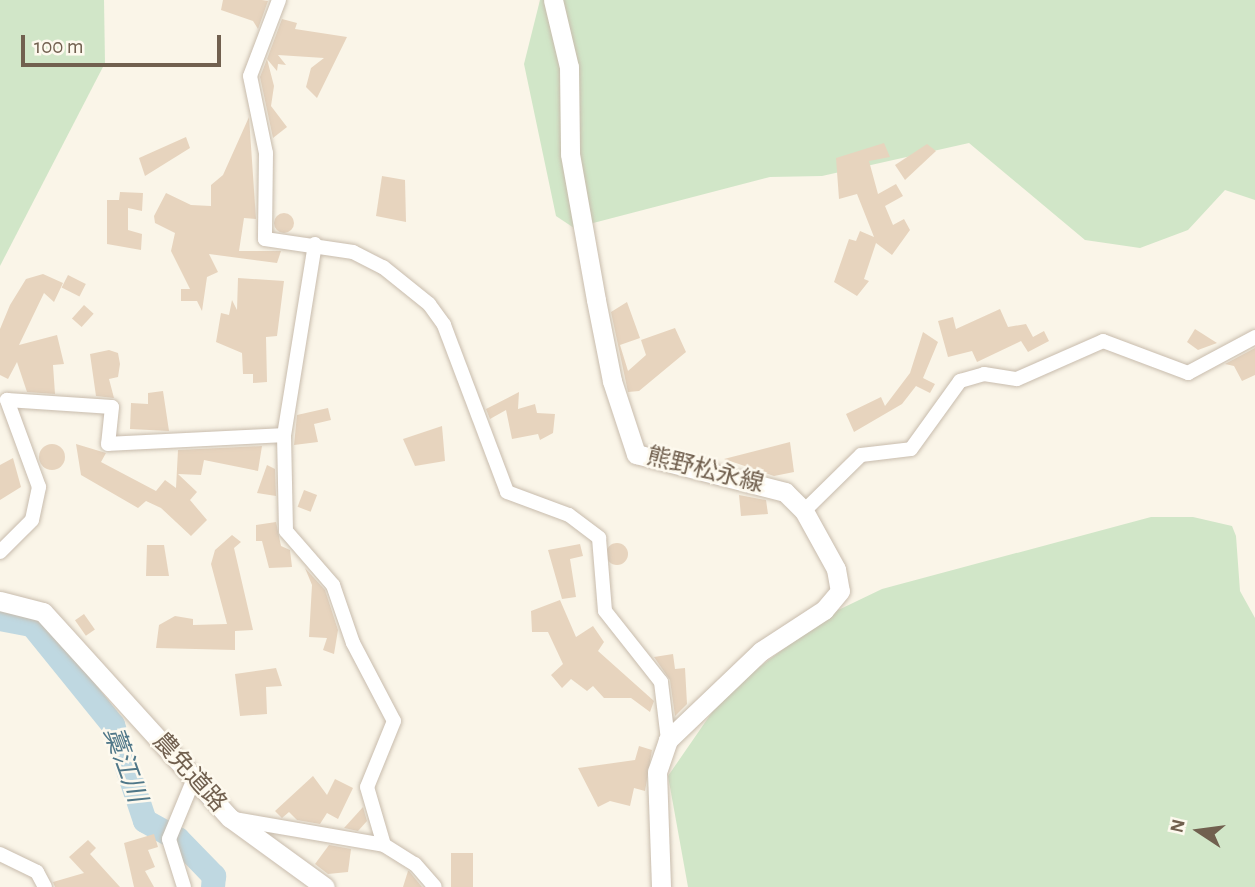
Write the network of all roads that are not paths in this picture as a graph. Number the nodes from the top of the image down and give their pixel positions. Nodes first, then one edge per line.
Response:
1 (279, 0) edge
2 (553, 0) edge
3 (315, 244) junction
4 (1255, 337) edge
5 (284, 435) junction
6 (804, 510) junction
7 (0, 552) edge
8 (0, 601) edge
9 (668, 740) junction
10 (193, 781) junction
11 (230, 818) junction
12 (384, 845) junction
13 (0, 854) edge
14 (45, 887) edge
15 (184, 887) edge
16 (325, 887) edge
17 (435, 887) edge
18 (661, 887) edge

1 - 3 street
2 - 6 main road, 熊野松永線
3 - 5 street
3 - 9 street
4 - 6 street
5 - 7 street
5 - 12 street
6 - 9 main road, 熊野松永線
8 - 10 main road, 農免道路
9 - 18 main road, 熊野松永線
10 - 11 main road, 農免道路
10 - 15 street
11 - 12 street
11 - 16 main road, 農免道路
12 - 17 street
13 - 14 street

